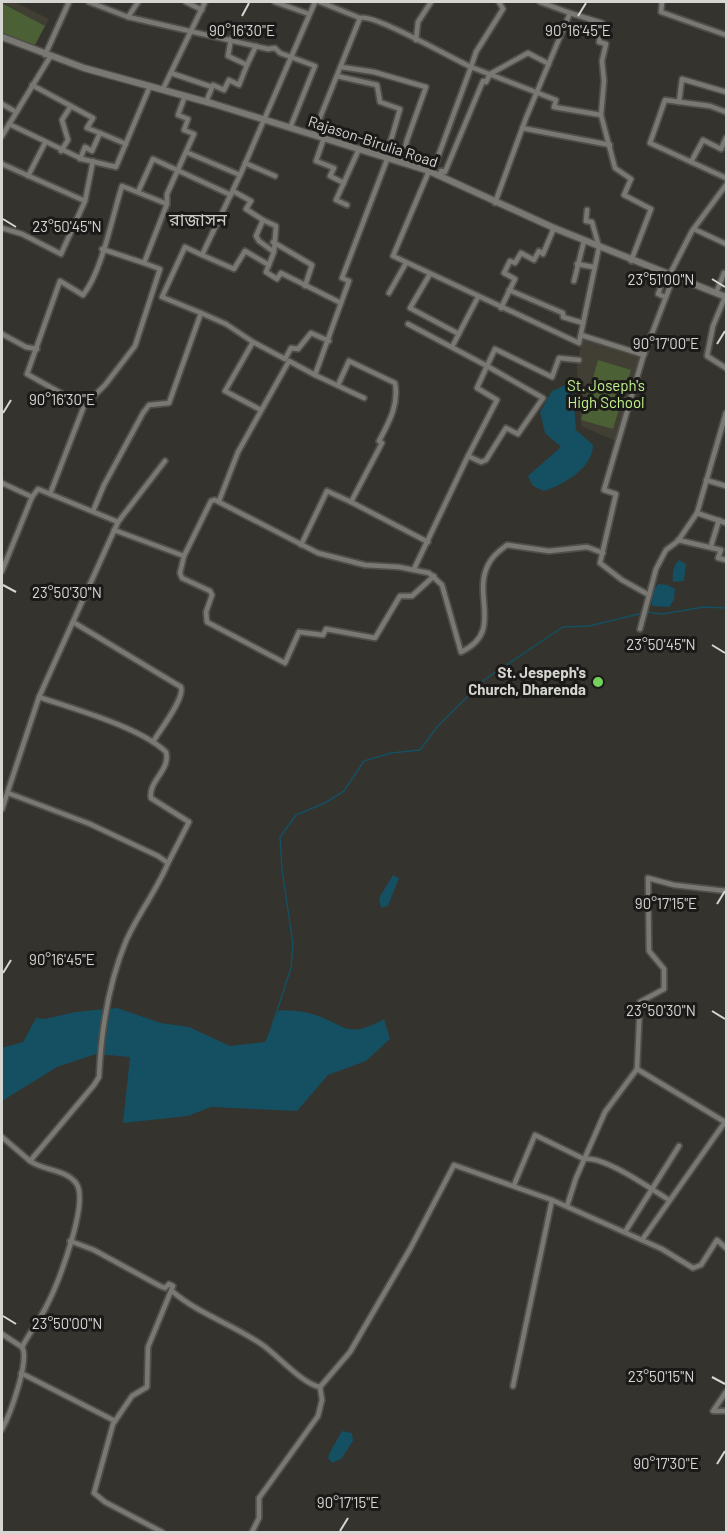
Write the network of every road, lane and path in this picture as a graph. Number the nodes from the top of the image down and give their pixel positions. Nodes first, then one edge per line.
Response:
1 (69, 2) edge
2 (89, 2) edge
3 (138, 2) edge
4 (186, 2) edge
5 (205, 2) edge
6 (275, 2) edge
7 (315, 2) edge
8 (320, 2) edge
9 (431, 2) edge
10 (499, 2) edge
11 (540, 2) edge
12 (662, 2) edge
13 (202, 10) junction
14 (570, 13) junction
15 (309, 14) junction
16 (128, 17) junction
17 (360, 18) junction
18 (192, 32) junction
19 (726, 36) edge
20 (2, 37) edge
21 (231, 39) junction
22 (416, 40) junction
23 (256, 46) junction
24 (48, 56) junction
25 (291, 56) junction
26 (549, 64) junction
27 (247, 65) junction
28 (341, 67) junction
29 (471, 67) junction
30 (171, 73) junction
31 (490, 74) junction
32 (337, 76) junction
33 (32, 86) junction
34 (150, 86) junction
35 (212, 87) junction
36 (163, 89) junction
37 (726, 92) edge
38 (537, 94) junction
39 (185, 96) junction
40 (206, 102) junction
41 (679, 102) junction
42 (2, 104) edge
43 (71, 106) junction
44 (16, 112) junction
45 (726, 112) edge
46 (601, 115) junction
47 (264, 119) junction
48 (6, 126) edge
49 (290, 128) junction
50 (522, 128) junction
51 (100, 133) junction
52 (313, 135) junction
53 (2, 136) edge
54 (324, 138) junction
55 (726, 138) edge
56 (45, 143) junction
57 (126, 144) junction
58 (610, 145) junction
59 (359, 149) junction
60 (62, 151) junction
61 (186, 152) junction
62 (387, 157) junction
63 (80, 159) junction
64 (93, 162) junction
65 (402, 162) junction
66 (691, 162) junction
67 (245, 163) junction
68 (2, 164) edge
69 (179, 169) junction
70 (430, 172) junction
71 (240, 175) junction
72 (28, 176) junction
73 (441, 176) junction
74 (275, 177) dead end
75 (726, 178) edge
76 (344, 183) junction
77 (726, 185) edge
78 (138, 192) junction
79 (232, 193) junction
80 (85, 201) junction
81 (495, 203) junction
82 (167, 204) junction
83 (347, 205) dead end
84 (587, 210) dead end
85 (263, 220) junction
86 (2, 228) edge
87 (554, 228) junction
88 (694, 229) junction
89 (259, 241) junction
90 (584, 241) junction
91 (273, 242) junction
92 (726, 244) edge
93 (599, 247) junction
94 (102, 249) junction
95 (274, 252) junction
96 (202, 255) junction
97 (251, 255) junction
98 (631, 261) junction
99 (406, 262) junction
100 (144, 263) junction
101 (577, 264) junction
102 (269, 265) junction
103 (593, 267) junction
104 (724, 273) dead end
105 (430, 274) junction
106 (672, 275) junction
107 (574, 281) dead end
108 (306, 286) junction
109 (660, 289) dead end
110 (509, 290) junction
111 (151, 292) junction
112 (389, 292) dead end
113 (716, 293) junction
114 (162, 297) junction
115 (478, 297) junction
116 (665, 297) junction
117 (726, 297) edge
118 (341, 303) junction
119 (501, 308) junction
120 (201, 313) junction
121 (583, 323) junction
122 (408, 324) dead end
123 (2, 334) edge
124 (459, 334) junction
125 (581, 335) junction
126 (329, 340) junction
127 (253, 342) junction
128 (452, 347) junction
129 (37, 349) junction
130 (644, 355) junction
131 (287, 360) junction
132 (579, 360) dead end
133 (487, 366) junction
134 (726, 368) edge
135 (315, 375) junction
136 (338, 385) junction
137 (364, 398) dead end
138 (84, 406) junction
139 (261, 410) junction
140 (726, 413) edge
141 (468, 456) junction
142 (165, 461) dead end
143 (706, 480) junction
144 (2, 483) edge
145 (726, 486) edge
146 (50, 494) junction
147 (32, 496) junction
148 (219, 501) junction
149 (351, 502) junction
150 (93, 512) junction
151 (697, 513) junction
152 (719, 520) junction
153 (118, 522) junction
154 (726, 523) edge
155 (114, 530) junction
156 (678, 540) junction
157 (428, 542) junction
158 (301, 545) junction
159 (711, 546) junction
160 (603, 553) junction
161 (184, 556) junction
162 (726, 560) edge
163 (414, 569) junction
164 (2, 571) edge
165 (434, 576) junction
166 (649, 595) junction
167 (73, 622) junction
168 (640, 629) dead end
169 (39, 697) junction
170 (153, 742) junction
171 (8, 793) junction
172 (2, 809) edge
173 (168, 863) junction
174 (726, 891) edge
175 (636, 1069) junction
176 (725, 1121) edge
177 (2, 1137) edge
178 (679, 1146) dead end
179 (584, 1159) junction
180 (30, 1161) junction
181 (513, 1185) junction
182 (651, 1189) junction
183 (552, 1200) junction
184 (669, 1200) junction
185 (567, 1206) junction
186 (625, 1232) junction
187 (642, 1240) junction
188 (70, 1241) junction
189 (726, 1248) edge
190 (172, 1291) junction
191 (2, 1334) edge
192 (22, 1347) junction
193 (21, 1373) junction
194 (513, 1386) dead end
195 (320, 1387) junction
196 (726, 1392) edge
197 (726, 1411) edge
198 (115, 1421) junction
199 (2, 1429) edge
200 (162, 1533) edge
201 (252, 1533) edge

1 - 24 street
2 - 16 street
3 - 16 street
4 - 13 street
5 - 13 street
6 - 15 street
7 - 15 street
8 - 17 street
9 - 22 street
10 - 29 street
11 - 14 street
12 - 19 street
13 - 18 street
14 - 26 street
14 - 46 street
15 - 25 street
16 - 18 street
17 - 22 street
17 - 28 street
18 - 21 street
18 - 30 street
20 - 24 street, Rajason-Birulia Road
21 - 23 street
21 - 27 street
22 - 29 street
23 - 25 street
23 - 27 street
24 - 33 street
24 - 34 street, Rajason-Birulia Road
25 - 47 street
25 - 49 street
26 - 31 street
26 - 38 street
27 - 35 street
28 - 32 street
28 - 65 street
29 - 31 street
29 - 70 street
30 - 35 street
30 - 36 street
31 - 38 street
31 - 73 street
32 - 52 street
32 - 62 street
33 - 43 street
33 - 44 street
34 - 36 street, Rajason-Birulia Road
34 - 57 street
35 - 40 street
36 - 39 street, Rajason-Birulia Road
37 - 41 street
38 - 46 street
38 - 50 street
39 - 40 street, Rajason-Birulia Road
39 - 61 street
40 - 47 street, Rajason-Birulia Road
41 - 45 street
41 - 66 street
42 - 44 street
43 - 51 street
43 - 60 street
44 - 48 street
46 - 58 street
47 - 49 street, Rajason-Birulia Road
47 - 67 street
48 - 53 street
48 - 56 street
49 - 52 street, Rajason-Birulia Road
50 - 58 street
50 - 81 street
51 - 57 street
51 - 63 street
52 - 54 street, Rajason-Birulia Road
54 - 59 street, Rajason-Birulia Road
54 - 76 street
55 - 66 street
56 - 60 street
56 - 72 street
57 - 64 street
58 - 98 street
59 - 62 street, Rajason-Birulia Road
59 - 76 street
60 - 63 street
61 - 69 street
61 - 71 street
62 - 65 street, Rajason-Birulia Road
62 - 118 street
63 - 64 street
64 - 80 street
65 - 70 street, Rajason-Birulia Road
66 - 75 street
67 - 71 street
67 - 74 street
68 - 72 street
69 - 78 street
69 - 79 street
69 - 82 street
70 - 73 street, Rajason-Birulia Road
70 - 99 street
71 - 79 street
72 - 80 street
73 - 81 street, Rajason-Birulia Road
76 - 83 street
77 - 88 street
78 - 82 street
78 - 94 street
79 - 85 street
79 - 96 street
80 - 86 street
81 - 87 street, Rajason-Birulia Road
82 - 100 street
84 - 93 street
85 - 89 street
85 - 91 street
87 - 90 street, Rajason-Birulia Road
87 - 110 street
88 - 92 street
88 - 106 street
89 - 95 street
89 - 97 street
90 - 93 street, Rajason-Birulia Road
90 - 101 street
91 - 95 street
91 - 108 street
93 - 98 street, Rajason-Birulia Road
93 - 103 street
94 - 100 street
94 - 129 street
95 - 102 street
96 - 97 street
96 - 114 street
97 - 102 street
98 - 106 street, Rajason-Birulia Road
99 - 105 street
99 - 112 street
100 - 111 street
101 - 103 street
101 - 107 street
102 - 108 street
103 - 121 street
104 - 113 street
105 - 115 street
105 - 124 street
106 - 113 street, Rajason-Birulia Road
106 - 116 street
108 - 118 street
109 - 116 street
110 - 119 street
110 - 121 street
111 - 114 street
111 - 138 street
113 - 117 street, Rajason-Birulia Road
114 - 120 street
115 - 119 street
115 - 124 street
116 - 130 street
117 - 134 street
118 - 126 street
119 - 125 street
120 - 127 street
120 - 150 street
121 - 125 street
122 - 128 street
123 - 129 street
124 - 128 street
125 - 130 street
126 - 131 street
126 - 135 street
127 - 131 street
127 - 139 street
128 - 133 street
129 - 138 street
130 - 160 street
131 - 135 street
131 - 139 street
132 - 133 street
133 - 141 street
133 - 141 street
135 - 136 street
136 - 137 street
136 - 149 street
138 - 146 street
139 - 148 street
140 - 143 street
141 - 157 street
142 - 153 street
143 - 145 street
143 - 151 street
144 - 147 street
146 - 147 street
146 - 150 street
147 - 164 street
148 - 158 street
148 - 161 street
149 - 157 street
149 - 158 street
150 - 153 street
151 - 152 street
151 - 156 street
152 - 154 street
152 - 159 street
153 - 155 street
155 - 161 street
155 - 167 street
156 - 159 street
156 - 166 street
157 - 163 street
158 - 163 street
159 - 162 street
160 - 165 street
160 - 166 street
161 - 165 street
163 - 165 street
166 - 168 street
167 - 169 street
167 - 170 street
169 - 170 street
169 - 171 street
170 - 173 street
171 - 172 street
171 - 173 street
173 - 180 street
174 - 175 street
175 - 176 street
175 - 179 street
176 - 184 street
177 - 180 street
178 - 182 street
179 - 181 street
179 - 182 street
179 - 185 street
180 - 188 street
181 - 183 street
181 - 195 street
182 - 184 street
182 - 186 street
183 - 185 street
183 - 194 street
184 - 187 street
185 - 186 street
186 - 187 street
187 - 189 street
188 - 190 street
188 - 192 street
190 - 195 street
190 - 198 street
191 - 192 street
192 - 193 street
193 - 198 street
193 - 199 street
195 - 201 street
196 - 197 street
198 - 200 street

